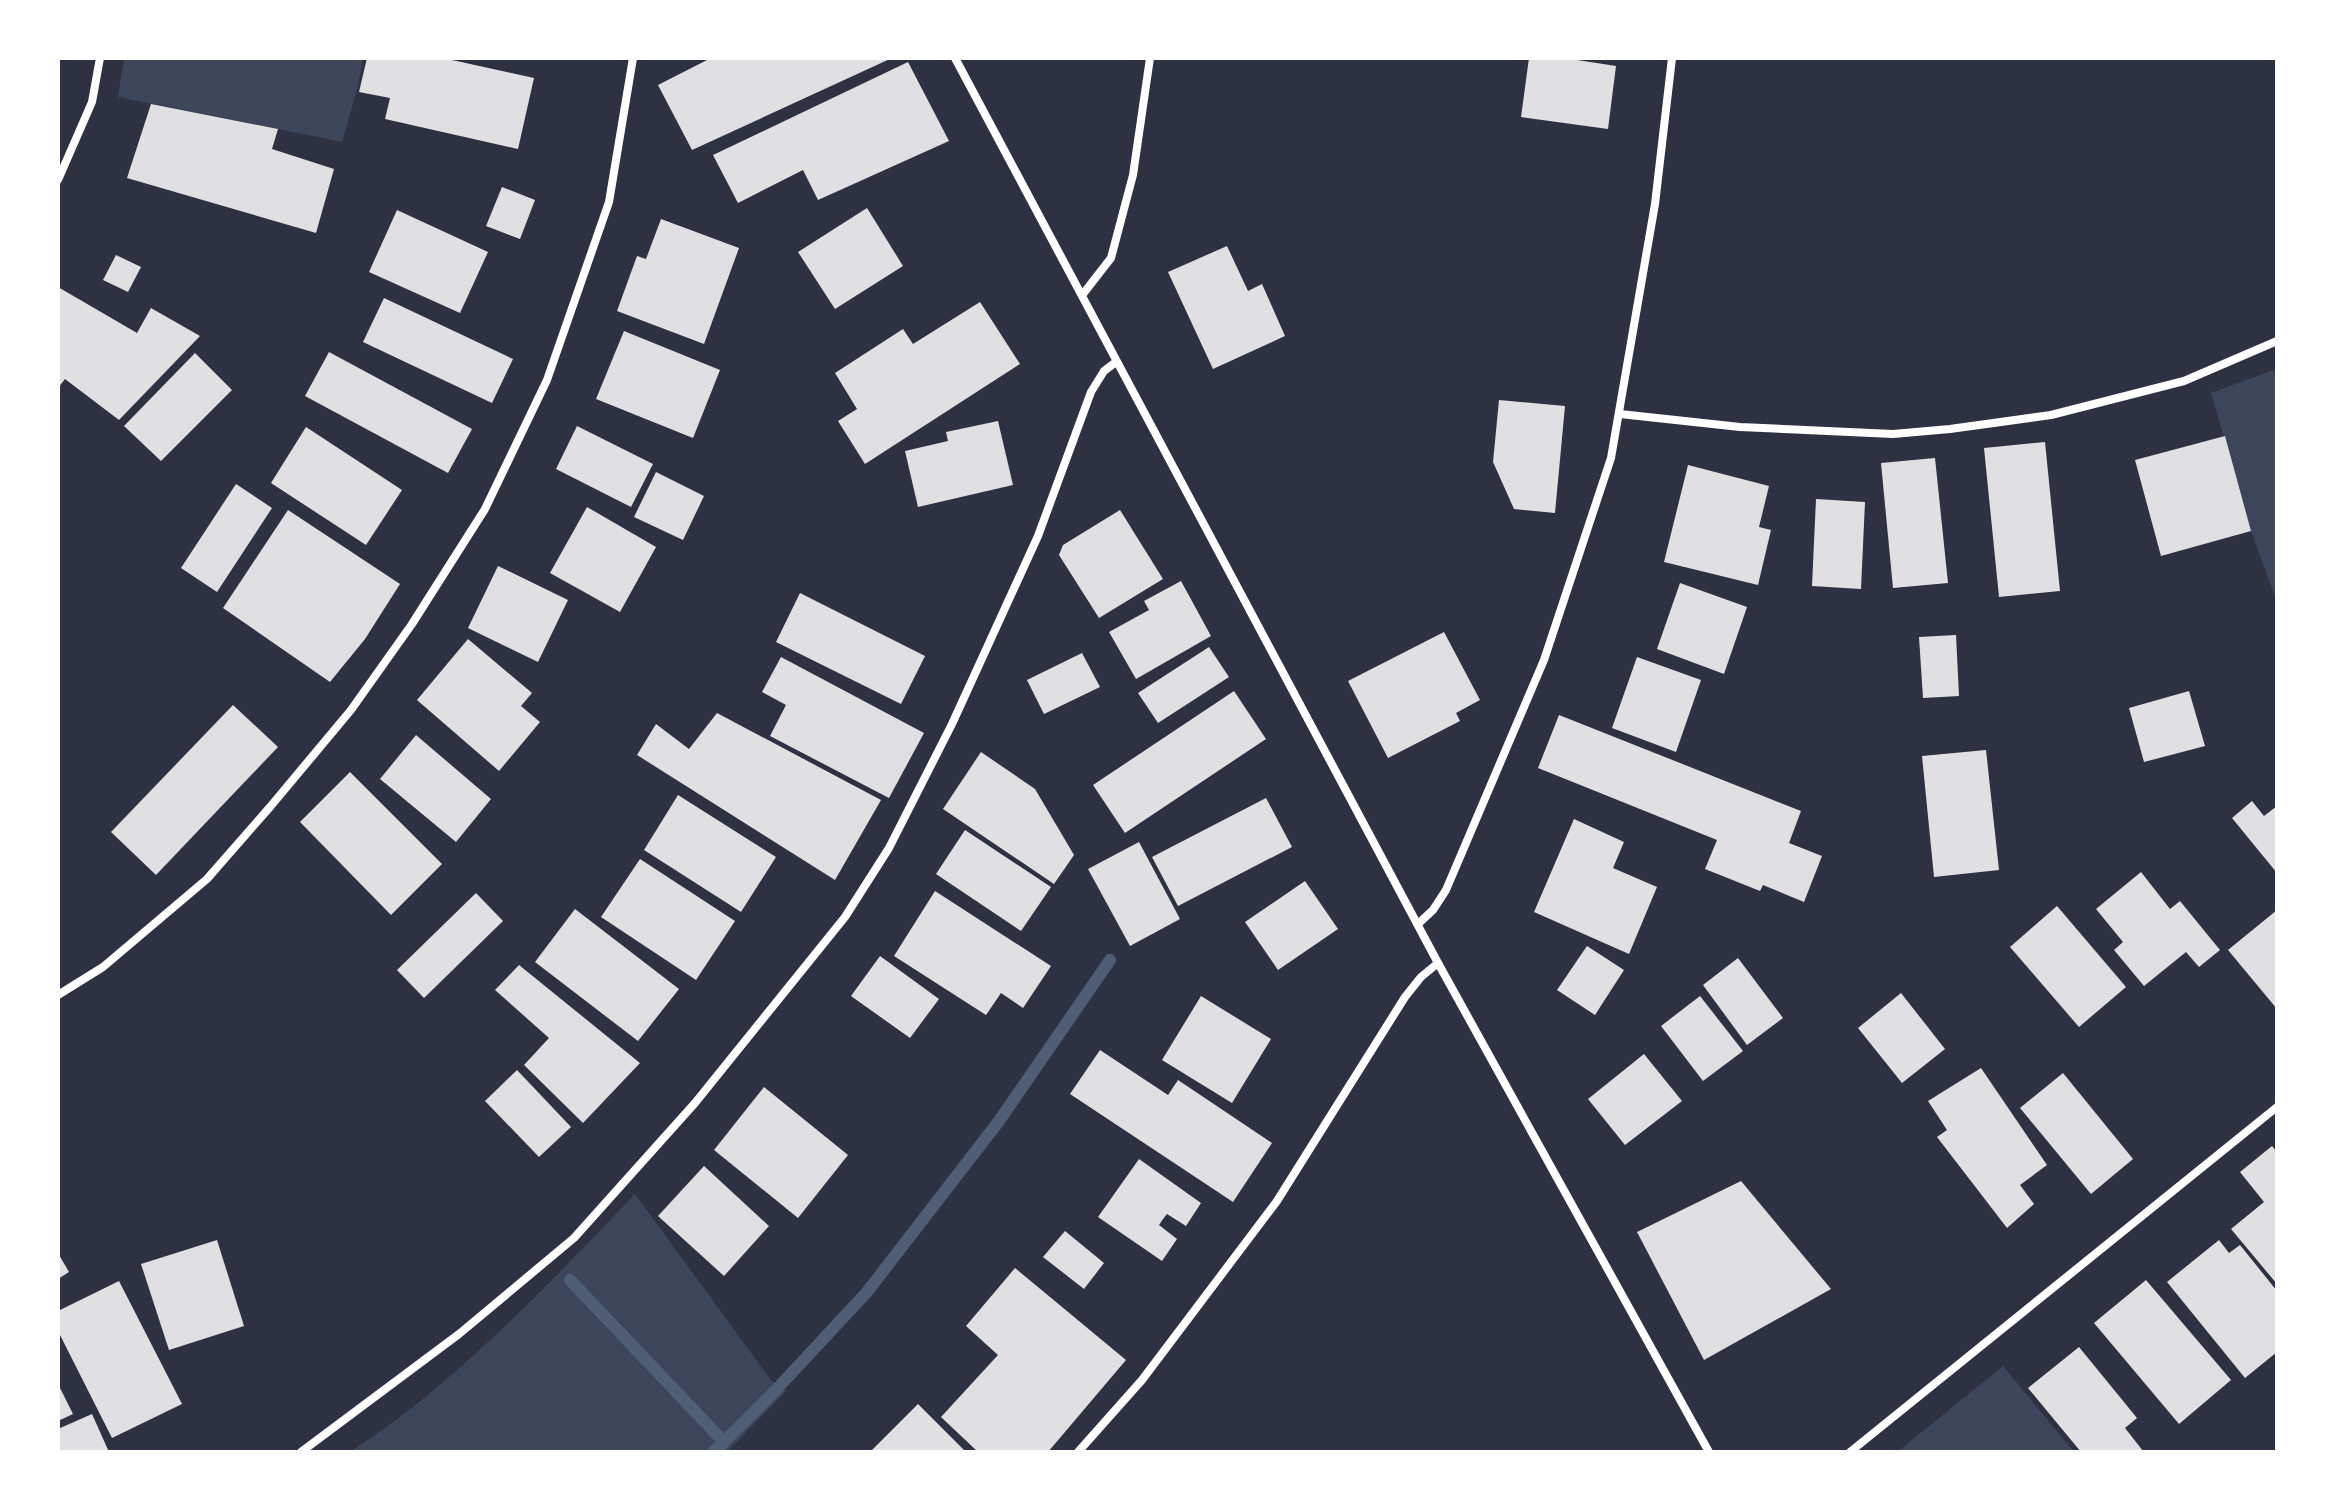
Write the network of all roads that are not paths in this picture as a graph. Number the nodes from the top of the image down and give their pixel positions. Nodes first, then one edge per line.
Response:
1 (100, 58) edge
2 (633, 58) edge
3 (955, 58) edge
4 (1150, 58) edge
5 (1672, 58) edge
6 (58, 180) edge
7 (1083, 294) junction
8 (2277, 341) edge
9 (1116, 362) junction
10 (1620, 414) junction
11 (1419, 923) junction
12 (1438, 963) junction
13 (58, 995) edge
14 (2277, 1107) edge
15 (301, 1452) edge
16 (1078, 1452) edge
17 (1709, 1452) edge
18 (1850, 1452) edge

1 - 6 street
2 - 13 street
3 - 7 street
4 - 7 street
5 - 10 street
7 - 9 street
8 - 10 street
9 - 11 street
9 - 15 street
10 - 11 street
11 - 12 street
12 - 16 street
12 - 17 street
14 - 18 street

